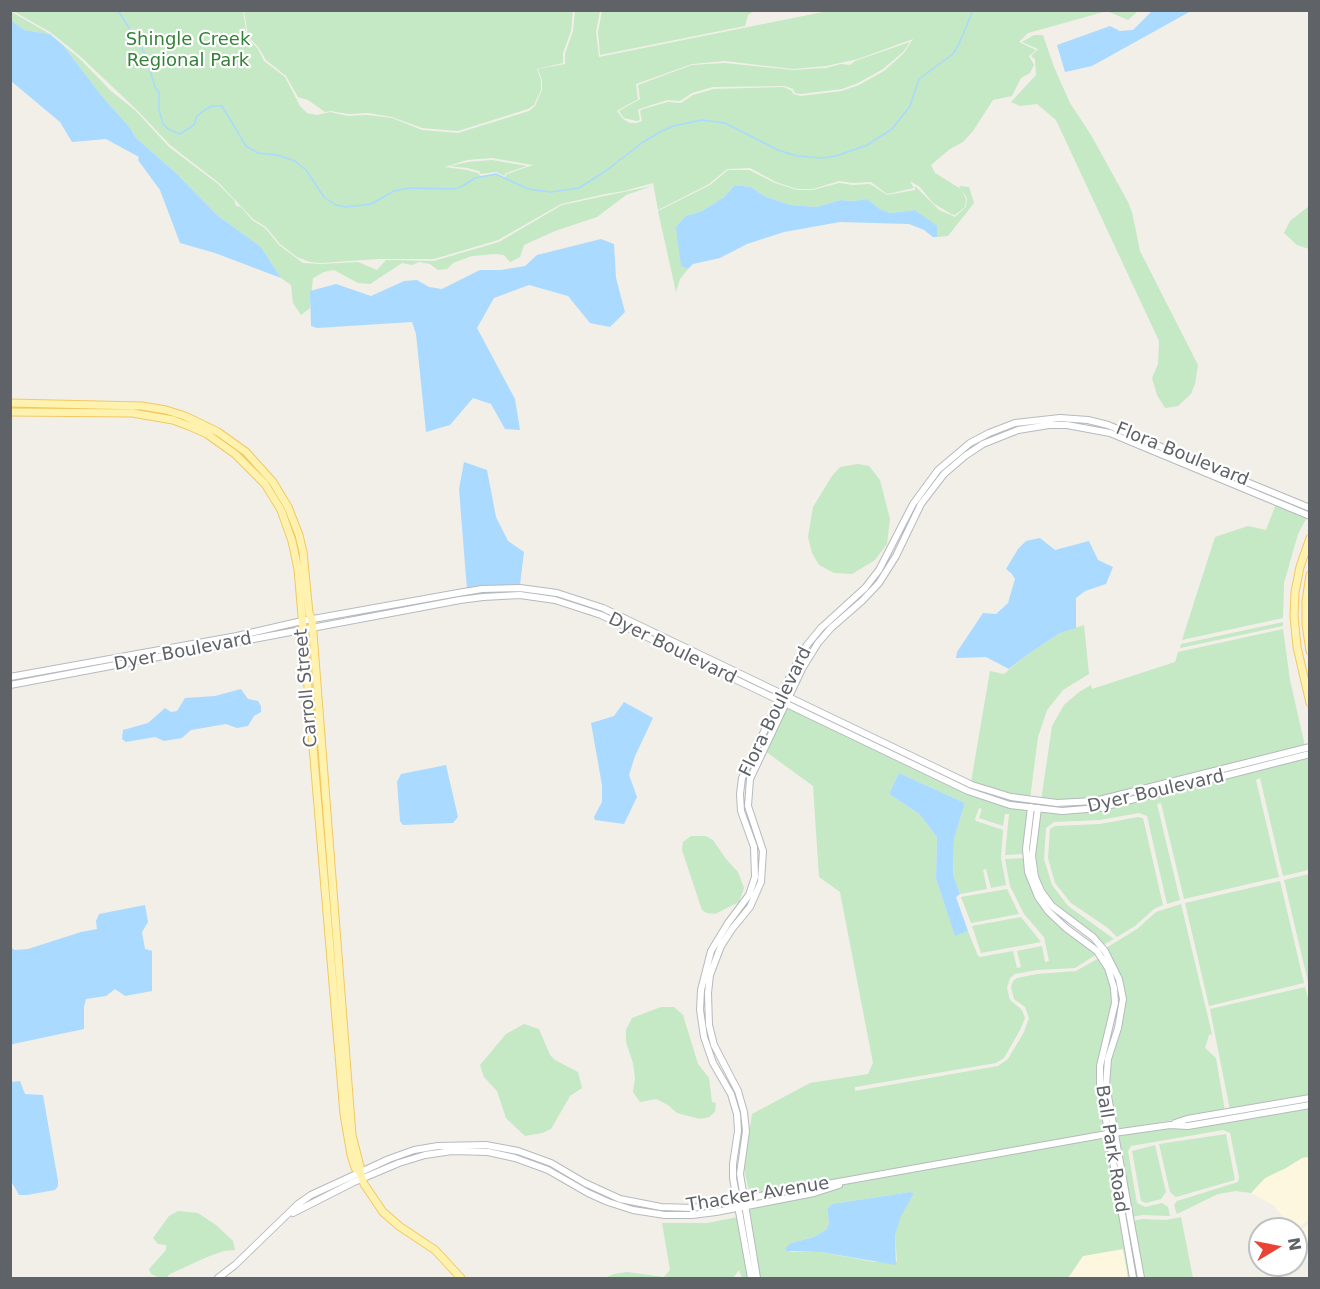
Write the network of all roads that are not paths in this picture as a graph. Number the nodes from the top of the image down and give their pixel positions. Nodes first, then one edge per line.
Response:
1 (10, 403) edge
2 (10, 412) edge
3 (1015, 423) junction
4 (1018, 430) junction
5 (284, 508) junction
6 (1310, 508) edge
7 (1310, 516) edge
8 (1310, 538) edge
9 (1310, 575) edge
10 (312, 623) junction
11 (302, 625) junction
12 (668, 639) junction
13 (654, 640) junction
14 (1310, 651) edge
15 (10, 677) edge
16 (10, 685) edge
17 (784, 699) junction
18 (1310, 703) edge
19 (1310, 747) edge
20 (1310, 754) edge
21 (1247, 763) junction
22 (1195, 777) junction
23 (1203, 782) junction
24 (1134, 800) junction
25 (1035, 805) junction
26 (338, 1059) junction
27 (1310, 1098) edge
28 (1310, 1105) edge
29 (1282, 1106) junction
30 (351, 1116) junction
31 (1111, 1133) junction
32 (361, 1175) junction
33 (741, 1204) junction
34 (218, 1278) edge
35 (461, 1278) edge
36 (751, 1278) edge
37 (757, 1278) edge
38 (1133, 1278) edge
39 (1141, 1278) edge

1 - 5 main road, Carroll Street
2 - 5 main road, Carroll Street
3 - 4 street
3 - 6 street, Flora Boulevard
3 - 17 street, Flora Boulevard
4 - 7 street, Flora Boulevard
4 - 17 street, Flora Boulevard
5 - 10 main road, Carroll Street
5 - 11 main road, Carroll Street
8 - 18 main road
9 - 14 main road
10 - 11 street, Dyer Boulevard
10 - 12 street, Dyer Boulevard
10 - 13 street, Dyer Boulevard
10 - 30 main road, Carroll Street
11 - 15 street, Dyer Boulevard
11 - 16 street, Dyer Boulevard
11 - 26 main road, Carroll Street
12 - 13 street
12 - 17 street, Dyer Boulevard
13 - 17 street, Dyer Boulevard
17 - 25 street, Dyer Boulevard
17 - 33 street, Flora Boulevard
19 - 21 street, Dyer Boulevard
20 - 23 street, Dyer Boulevard
21 - 22 street, Dyer Boulevard
21 - 23 street
22 - 24 street
22 - 25 street, Dyer Boulevard
23 - 24 street, Dyer Boulevard
24 - 25 street, Dyer Boulevard
25 - 31 street, Ball Park Road
26 - 30 main road
26 - 32 main road, Carroll Street
27 - 29 street, Thacker Avenue
28 - 29 street, Thacker Avenue
29 - 31 street, Thacker Avenue
30 - 32 main road, Carroll Street
31 - 33 street, Thacker Avenue
31 - 38 street, Ball Park Road
31 - 39 street, Ball Park Road
32 - 33 street, Thacker Avenue
32 - 34 street, Thacker Avenue
32 - 35 main road, Carroll Street
33 - 36 street, Flora Boulevard
33 - 37 street, Flora Boulevard

